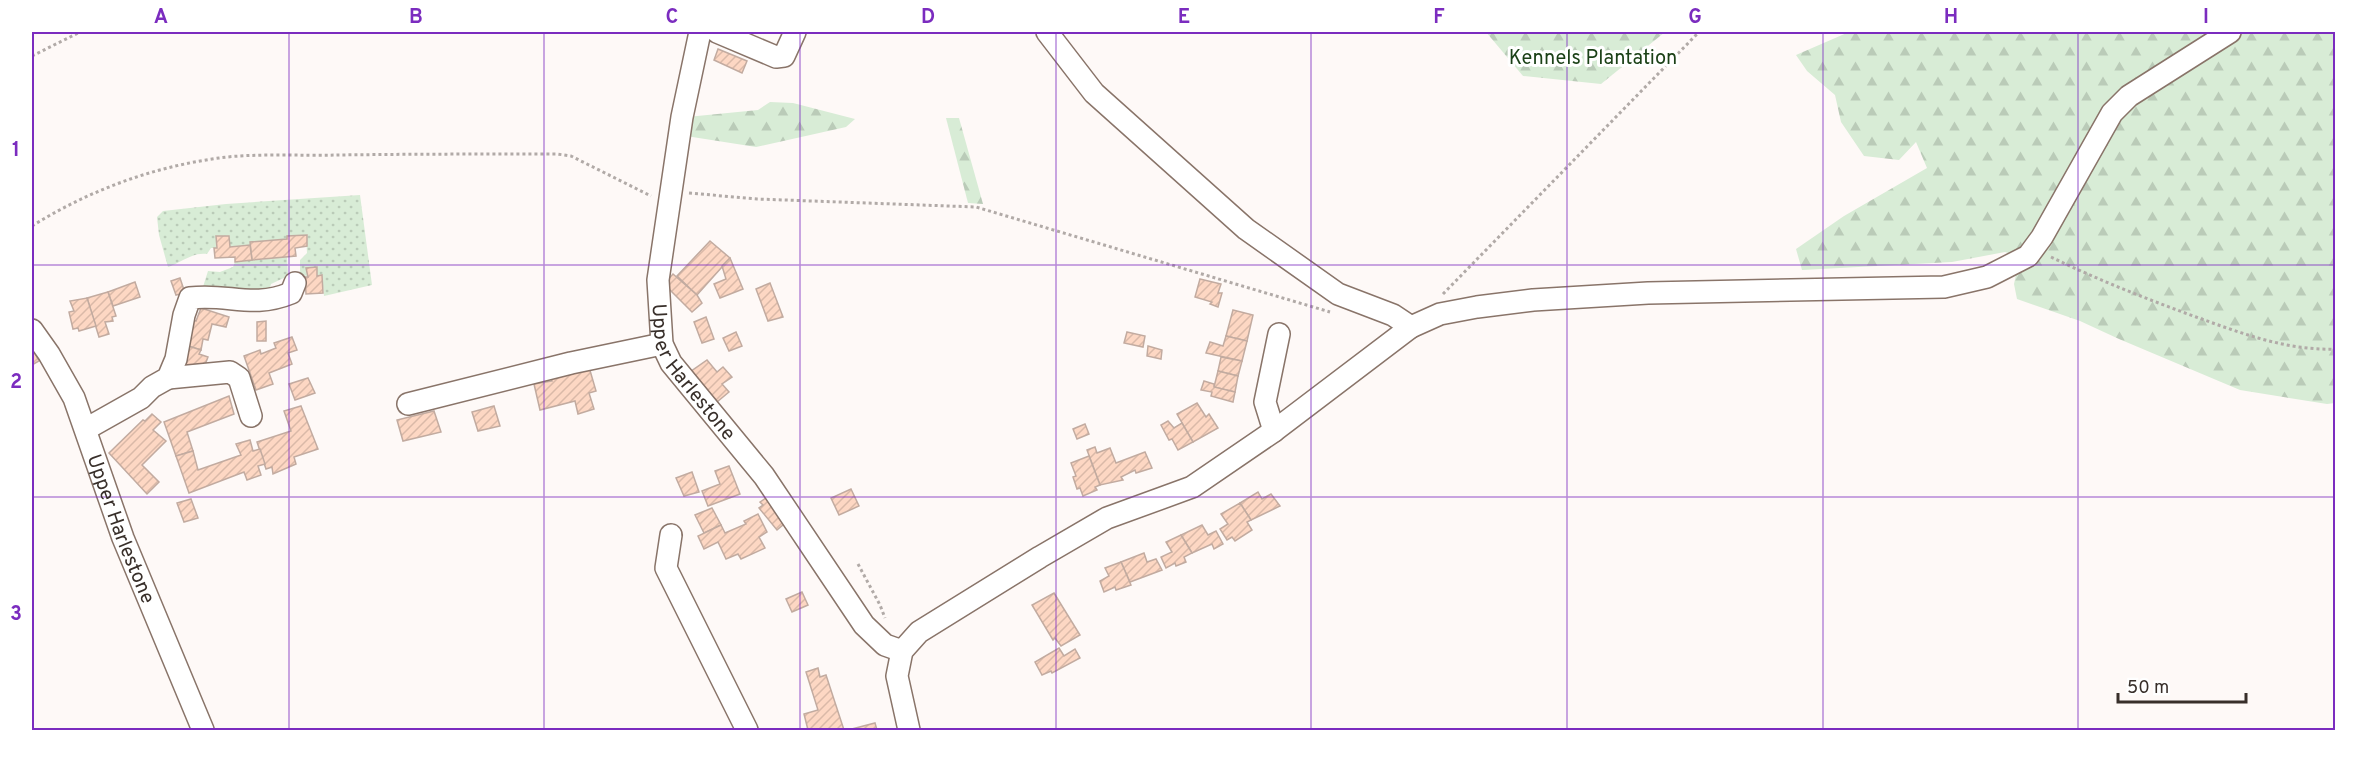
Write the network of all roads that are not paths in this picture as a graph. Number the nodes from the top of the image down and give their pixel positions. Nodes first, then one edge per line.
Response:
1 (700, 32) edge
2 (717, 32) edge
3 (795, 32) edge
4 (1047, 32) edge
5 (2230, 32) edge
6 (295, 283) dead end
7 (1411, 327) junction
8 (32, 330) edge
9 (1279, 334) dead end
10 (662, 344) junction
11 (168, 378) junction
12 (408, 404) dead end
13 (251, 416) dead end
14 (86, 429) junction
15 (1274, 431) junction
16 (671, 535) dead end
17 (895, 649) junction
18 (203, 730) edge
19 (747, 730) edge
20 (909, 730) edge

1 - 10 street, Upper Harlestone
2 - 3 street
4 - 7 street
5 - 7 street
6 - 11 street
7 - 15 street
8 - 14 street, Upper Harlestone
9 - 15 street
10 - 12 street
10 - 17 street, Upper Harlestone
11 - 13 street
11 - 14 street
14 - 18 street, Upper Harlestone
15 - 17 street
16 - 19 street
17 - 20 street

